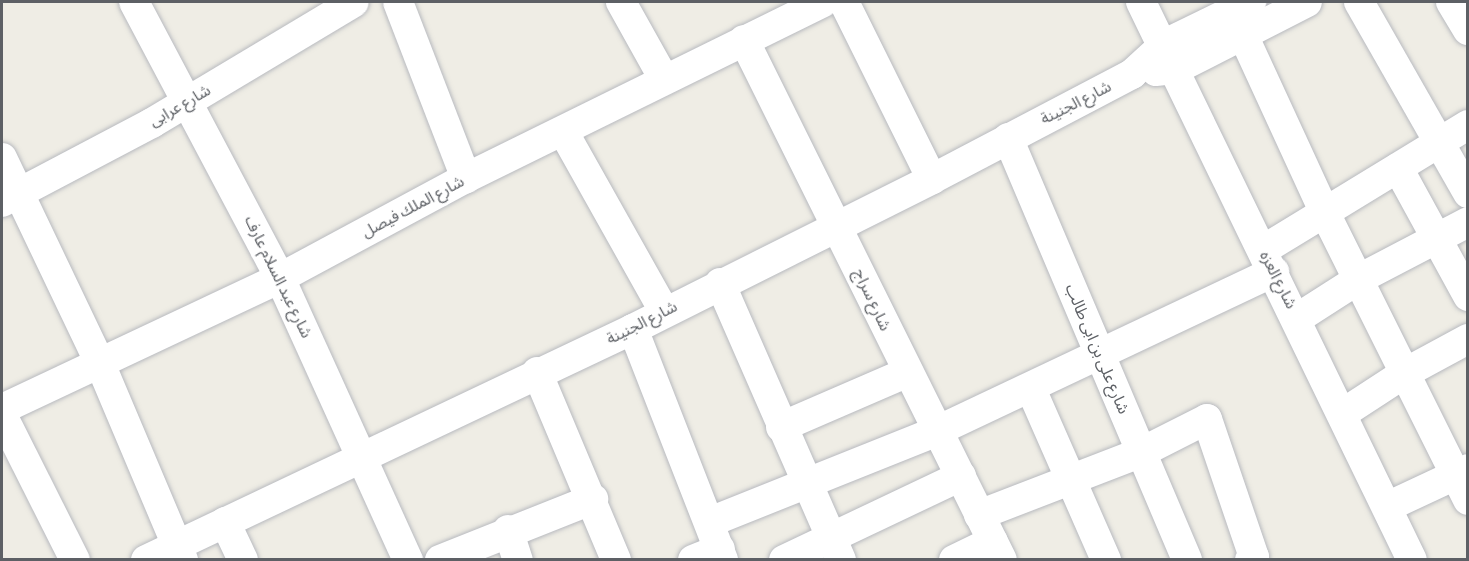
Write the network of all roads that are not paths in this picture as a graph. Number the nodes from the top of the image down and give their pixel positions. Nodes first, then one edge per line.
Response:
1 (134, 2) edge
2 (354, 2) edge
3 (398, 2) edge
4 (621, 2) edge
5 (823, 2) edge
6 (844, 2) edge
7 (1141, 2) edge
8 (1307, 2) edge
9 (1359, 2) edge
10 (1451, 2) edge
11 (1242, 15) edge
12 (1467, 30) edge
13 (744, 40) junction
14 (1170, 56) junction
15 (664, 79) junction
16 (188, 101) junction
17 (1467, 125) edge
18 (563, 130) junction
19 (1008, 138) junction
20 (1441, 142) junction
21 (2, 158) edge
22 (1398, 168) junction
23 (466, 178) junction
24 (932, 179) junction
25 (1467, 193) edge
26 (10, 198) edge
27 (1324, 211) junction
28 (1467, 222) edge
29 (838, 225) junction
30 (1436, 237) junction
31 (1269, 261) junction
32 (280, 278) junction
33 (1359, 279) junction
34 (720, 283) junction
35 (1467, 296) edge
36 (664, 311) junction
37 (1298, 318) junction
38 (633, 328) junction
39 (1467, 339) edge
40 (1099, 355) junction
41 (99, 360) junction
42 (537, 372) junction
43 (906, 373) junction
44 (1405, 373) junction
45 (1031, 389) junction
46 (2, 409) edge
47 (1342, 414) junction
48 (2, 415) edge
49 (781, 427) junction
50 (937, 431) junction
51 (1140, 453) junction
52 (364, 456) junction
53 (961, 476) junction
54 (1071, 479) junction
55 (1464, 481) edge
56 (808, 484) junction
57 (593, 499) junction
58 (1387, 507) junction
59 (225, 522) junction
60 (508, 530) junction
61 (991, 538) edge
62 (711, 547) edge
63 (835, 549) edge
64 (180, 552) edge
65 (75, 560) edge
66 (146, 560) edge
67 (243, 560) edge
68 (408, 560) edge
69 (441, 560) edge
70 (518, 560) edge
71 (616, 560) edge
72 (784, 560) edge
73 (954, 560) edge
74 (1106, 560) edge
75 (1187, 560) edge
76 (1250, 560) edge
77 (1412, 560) edge

1 - 16 street, شارع عبد السلام عارف
2 - 16 street, شارع عرابى
3 - 23 street
4 - 15 street
5 - 13 street, شارع الملك فيصل
6 - 24 street
7 - 14 street, شارع العزه
8 - 11 street, شارع الجنينة
9 - 20 street
10 - 12 street
11 - 14 street, شارع الجنينة
11 - 27 street
13 - 15 street, شارع الملك فيصل
13 - 29 street, شارع سراج
14 - 19 street, شارع الجنينة
14 - 31 street, شارع العزه
15 - 18 street, شارع الملك فيصل
16 - 26 street, شارع عرابى
16 - 32 street, شارع عبد السلام عارف
17 - 20 street
18 - 23 street, شارع الملك فيصل
18 - 36 street
19 - 24 street, شارع الجنينة
19 - 40 street, شارع على بن ابى طالب
20 - 22 street
20 - 25 street
21 - 26 street
22 - 27 street
22 - 30 street
23 - 32 street, شارع الملك فيصل
24 - 29 street, شارع الجنينة
26 - 41 street
27 - 31 street
27 - 33 street
28 - 30 street
29 - 34 street, شارع الجنينة
29 - 43 street, شارع سراج
30 - 33 street
30 - 35 street
31 - 37 street, شارع العزه
31 - 40 street
32 - 41 street, شارع الملك فيصل
32 - 52 street, شارع عبد السلام عارف
33 - 37 street
33 - 44 street
34 - 36 street, شارع الجنينة
34 - 49 street
36 - 38 street, شارع الجنينة
37 - 47 street, شارع العزه
38 - 42 street, شارع الجنينة
38 - 62 street
39 - 44 street
40 - 45 street
40 - 51 street, شارع على بن ابى طالب
41 - 46 street, شارع الملك فيصل
41 - 64 street
42 - 52 street, شارع الجنينة
42 - 57 street
43 - 49 street
43 - 50 street, شارع سراج
44 - 47 street
44 - 55 street
45 - 50 street
45 - 54 street
47 - 58 street, شارع العزه
48 - 65 street
49 - 56 street
50 - 53 street, شارع سراج
50 - 56 street
51 - 54 street
51 - 75 street, شارع على بن ابى طالب
51 - 76 street
52 - 59 street, شارع الجنينة
52 - 68 street, شارع عبد السلام عارف
53 - 61 street, شارع سراج
53 - 63 street
54 - 61 street
54 - 74 street
55 - 58 street
56 - 62 street
56 - 63 street
57 - 60 street
57 - 71 street
58 - 77 street, شارع العزه
59 - 64 street, شارع الجنينة
59 - 67 street
60 - 69 street
60 - 70 street
61 - 73 street
63 - 72 street
64 - 66 street, شارع الجنينة

